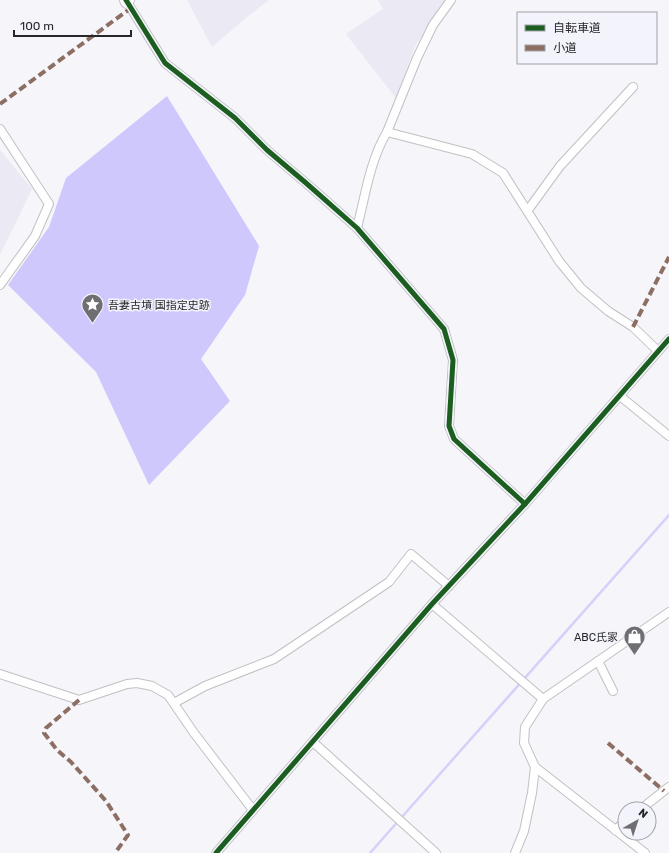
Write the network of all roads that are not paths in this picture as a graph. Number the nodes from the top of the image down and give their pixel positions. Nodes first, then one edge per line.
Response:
1 (452, 0) edge
2 (128, 1) edge
3 (634, 87) dead end
4 (0, 129) edge
5 (387, 132) junction
6 (528, 210) junction
7 (357, 228) junction
8 (0, 285) edge
9 (669, 339) edge
10 (658, 351) junction
11 (620, 396) junction
12 (669, 436) edge
13 (525, 504) junction
14 (449, 586) junction
15 (432, 604) junction
16 (669, 612) edge
17 (598, 661) junction
18 (0, 674) edge
19 (613, 691) dead end
20 (543, 699) junction
21 (174, 703) junction
22 (313, 742) junction
23 (535, 767) junction
24 (669, 787) edge
25 (651, 801) edge
26 (253, 810) junction
27 (615, 830) joint
28 (216, 853) edge
29 (436, 853) edge
30 (515, 853) edge
31 (645, 853) edge

1 - 5 street
2 - 7 street
3 - 6 street
4 - 8 street
5 - 6 street
5 - 7 street
6 - 10 street
7 - 13 street
9 - 10 street
10 - 11 street
11 - 12 street
11 - 13 street
13 - 14 street
14 - 15 street
14 - 21 street
15 - 20 street
15 - 22 street
16 - 17 street
17 - 19 street
17 - 20 street
18 - 21 street
20 - 23 street
21 - 26 street
22 - 26 street
22 - 29 street
23 - 27 street
23 - 30 street
24 - 25 street
26 - 28 street
27 - 31 street

